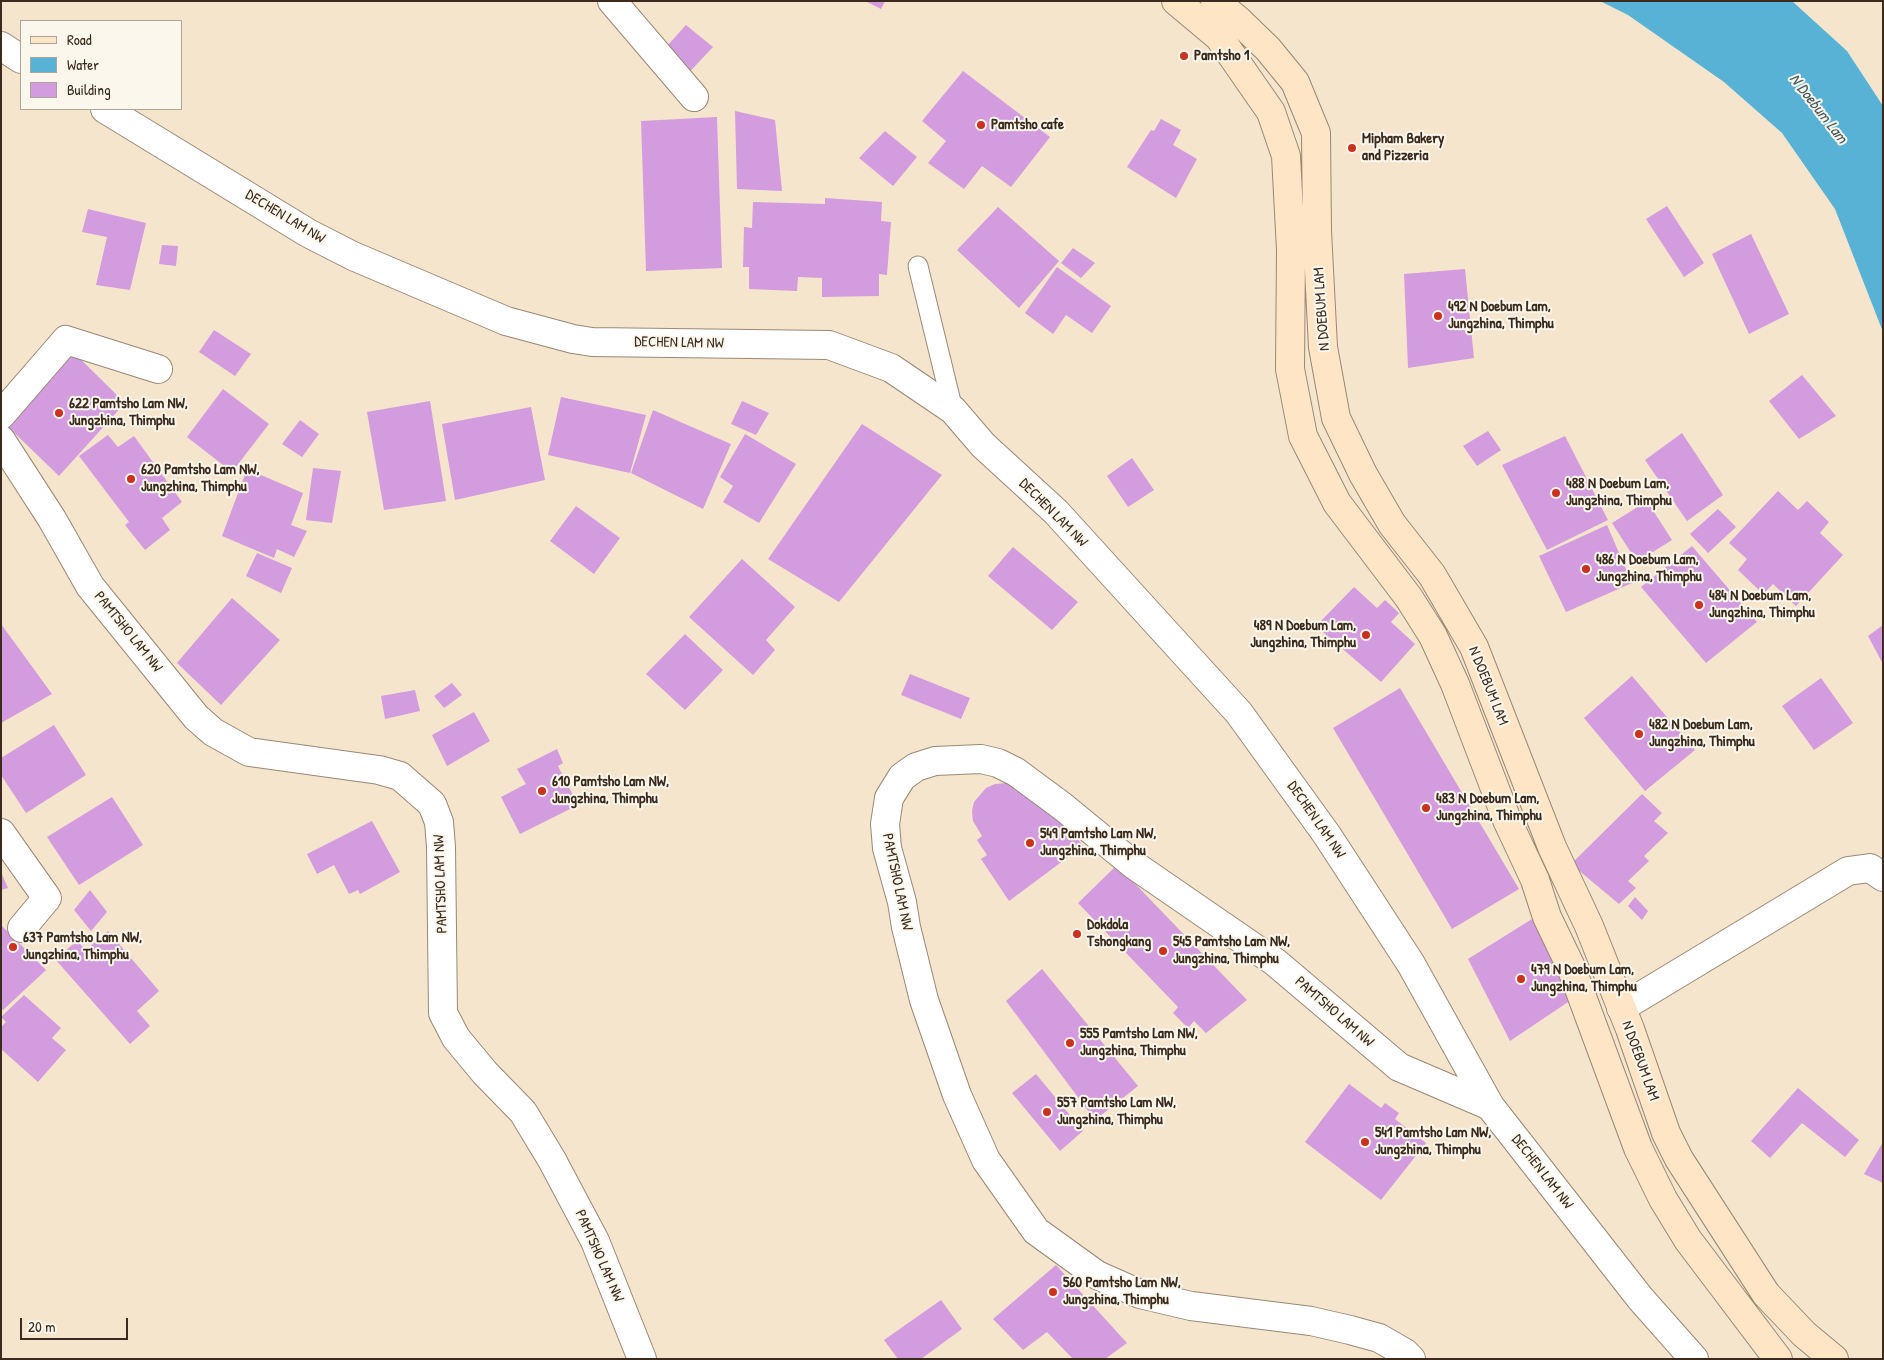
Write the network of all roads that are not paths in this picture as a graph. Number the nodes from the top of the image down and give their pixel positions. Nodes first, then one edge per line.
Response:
1 (612, 1) edge
2 (1176, 1) edge
3 (1215, 1) edge
4 (1, 46) edge
5 (20, 58) edge
6 (694, 97) dead end
7 (107, 110) edge
8 (918, 266) dead end
9 (158, 369) dead end
10 (953, 410) junction
11 (1, 415) edge
12 (1, 440) edge
13 (1, 833) edge
14 (1883, 877) edge
15 (22, 928) dead end
16 (1621, 1008) junction
17 (1490, 1106) junction
18 (1776, 1358) edge
19 (642, 1359) edge
20 (1411, 1359) edge
21 (1694, 1359) edge
22 (1834, 1359) edge

1 - 6 street
2 - 18 main road, N DOEBUM LAM
3 - 16 main road, N DOEBUM LAM
4 - 5 street
7 - 10 street, DECHEN LAM NW
8 - 10 lane
9 - 11 street
10 - 17 street, DECHEN LAM NW
12 - 19 street, PAMTSHO LAM NW
13 - 15 street
14 - 16 street
16 - 22 main road, N DOEBUM LAM
17 - 20 street, PAMTSHO LAM NW
17 - 21 street, DECHEN LAM NW

